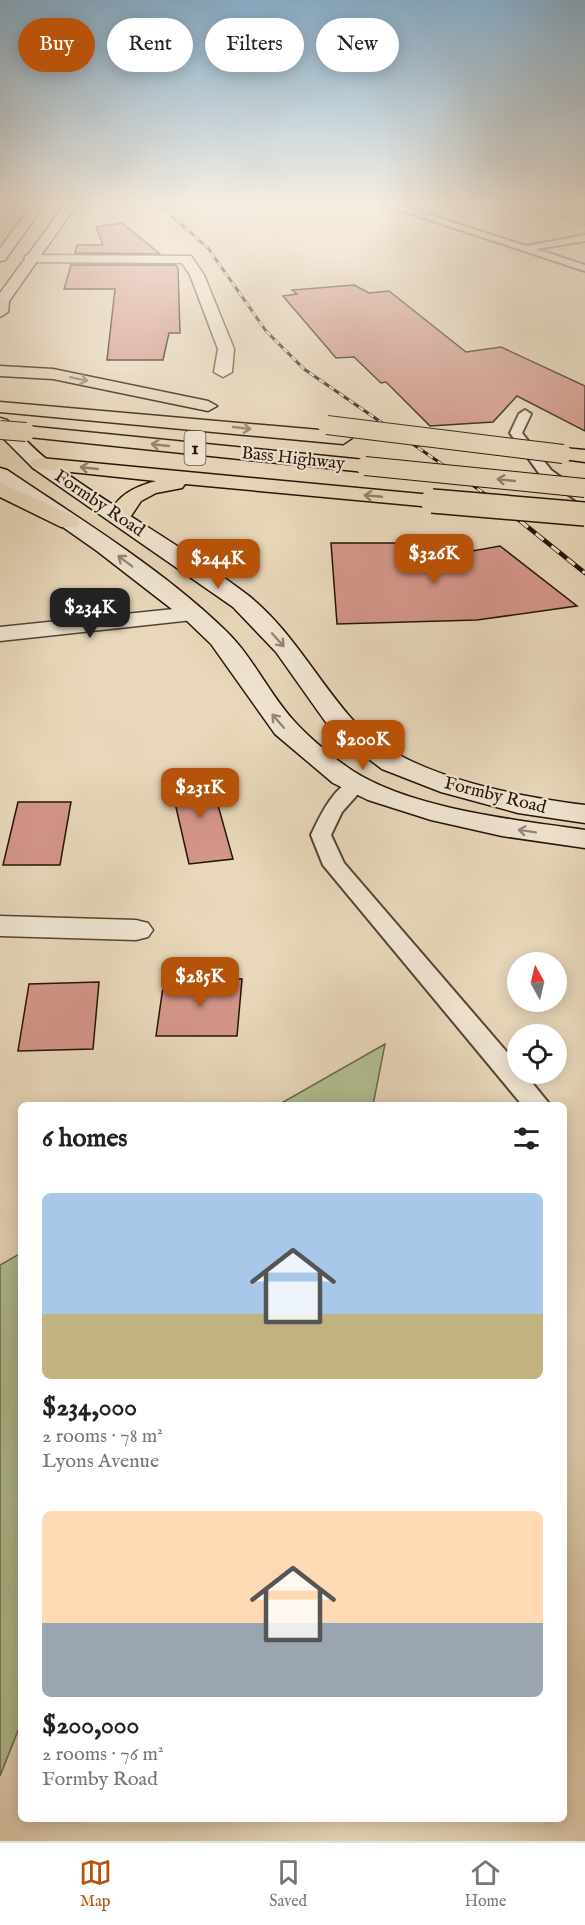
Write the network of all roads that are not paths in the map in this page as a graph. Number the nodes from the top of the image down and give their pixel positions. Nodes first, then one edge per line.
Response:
1 (10, 290) edge
2 (203, 290) edge
3 (0, 306) edge
4 (0, 353) edge
5 (0, 371) edge
6 (43, 372) junction
7 (223, 372) dead end
8 (0, 407) edge
9 (525, 414) dead end
10 (0, 424) edge
11 (0, 430) edge
12 (0, 459) edge
13 (576, 459) edge
14 (40, 464) junction
15 (0, 474) edge
16 (231, 483) junction
17 (585, 488) edge
18 (0, 489) edge
19 (585, 502) edge
20 (585, 514) edge
21 (119, 517) junction
22 (69, 522) junction
23 (220, 586) junction
24 (171, 597) junction
25 (248, 608) junction
26 (193, 614) junction
27 (392, 763) junction
28 (356, 785) junction
29 (585, 814) edge
30 (585, 839) edge
31 (0, 926) edge
32 (136, 930) dead end
33 (535, 1102) edge

1 - 3 main road
2 - 7 main road
4 - 6 highway
5 - 6 highway
6 -> 13 highway, bridge
8 -> 13 highway, Bass Highway / 1
9 - 19 lane
10 - 14 main road, Formby Road
17 -> 11 highway, Bass Highway / 1, bridge
12 - 14 main road
16 -> 14 highway
14 - 21 main road, Formby Road
15 - 22 main road, Formby Road
20 -> 16 highway, bridge
16 - 21 highway
18 - 22 highway
21 - 23 main road, Formby Road
24 -> 22 main road, Formby Road
23 - 24 main road
23 - 25 main road, Formby Road
24 - 26 main road, Formby Road
24 - 26 main road
25 - 26 main road
25 -> 27 main road, Formby Road
28 -> 26 main road, Formby Road
27 - 28 main road
27 - 29 main road, Formby Road
30 -> 28 main road, Formby Road
28 - 33 lane
31 - 32 main road

